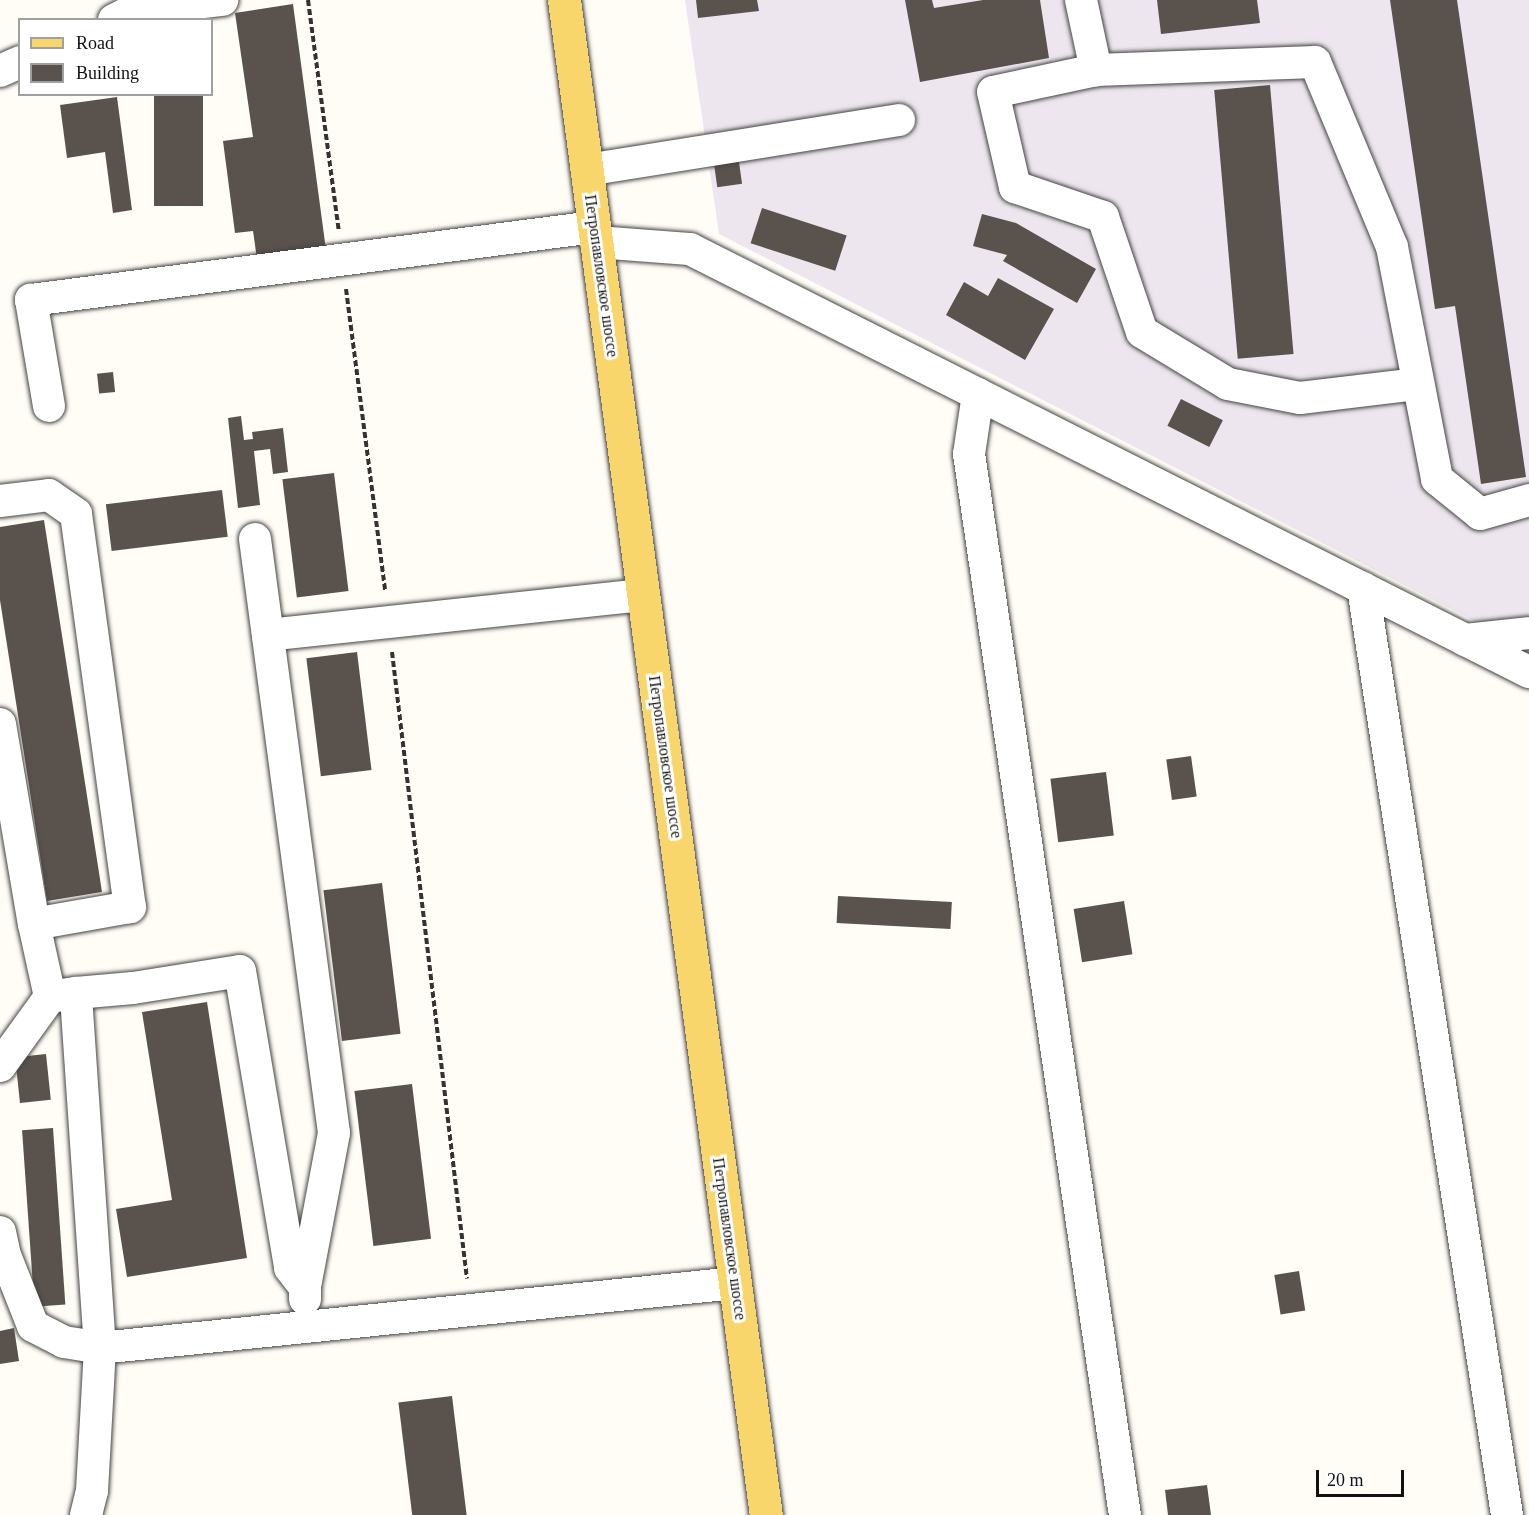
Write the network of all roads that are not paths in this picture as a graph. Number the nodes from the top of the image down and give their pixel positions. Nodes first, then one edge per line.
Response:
1 (222, 0) edge
2 (564, 0) edge
3 (1081, 0) edge
4 (126, 10) edge
5 (18, 63) edge
6 (1096, 70) junction
7 (0, 71) edge
8 (899, 120) dead end
9 (587, 170) junction
10 (595, 235) junction
11 (1418, 384) junction
12 (978, 394) junction
13 (49, 406) dead end
14 (1529, 500) edge
15 (0, 501) edge
16 (255, 538) dead end
17 (1363, 588) junction
18 (643, 595) junction
19 (1529, 633) edge
20 (268, 635) junction
21 (1465, 640) junction
22 (1529, 672) edge
23 (0, 724) edge
24 (8, 818) edge
25 (34, 924) junction
26 (63, 995) junction
27 (0, 1066) edge
28 (2, 1247) edge
29 (735, 1283) junction
30 (305, 1287) junction
31 (306, 1327) junction
32 (100, 1348) junction
33 (86, 1515) edge
34 (766, 1515) edge
35 (1125, 1515) edge
36 (1507, 1515) edge

1 - 4 street
2 - 9 main road, Петропавловское шоссе
3 - 6 street
5 - 7 street
6 - 11 street
6 - 11 street
8 - 9 street
9 - 10 main road, Петропавловское шоссе
10 - 12 street
10 - 13 street
10 - 18 main road, Петропавловское шоссе
11 - 14 street
12 - 17 street
12 - 35 street
15 - 25 street
16 - 20 street
17 - 21 street
17 - 36 street
18 - 20 street
18 - 29 main road, Петропавловское шоссе
19 - 21 street
20 - 30 street
21 - 22 street
23 - 24 street
24 - 25 street
25 - 26 street
26 - 27 street
26 - 30 street
26 - 32 street
28 - 32 street
29 - 31 street
29 - 34 main road, Петропавловское шоссе
30 - 31 street
31 - 32 street
32 - 33 street

